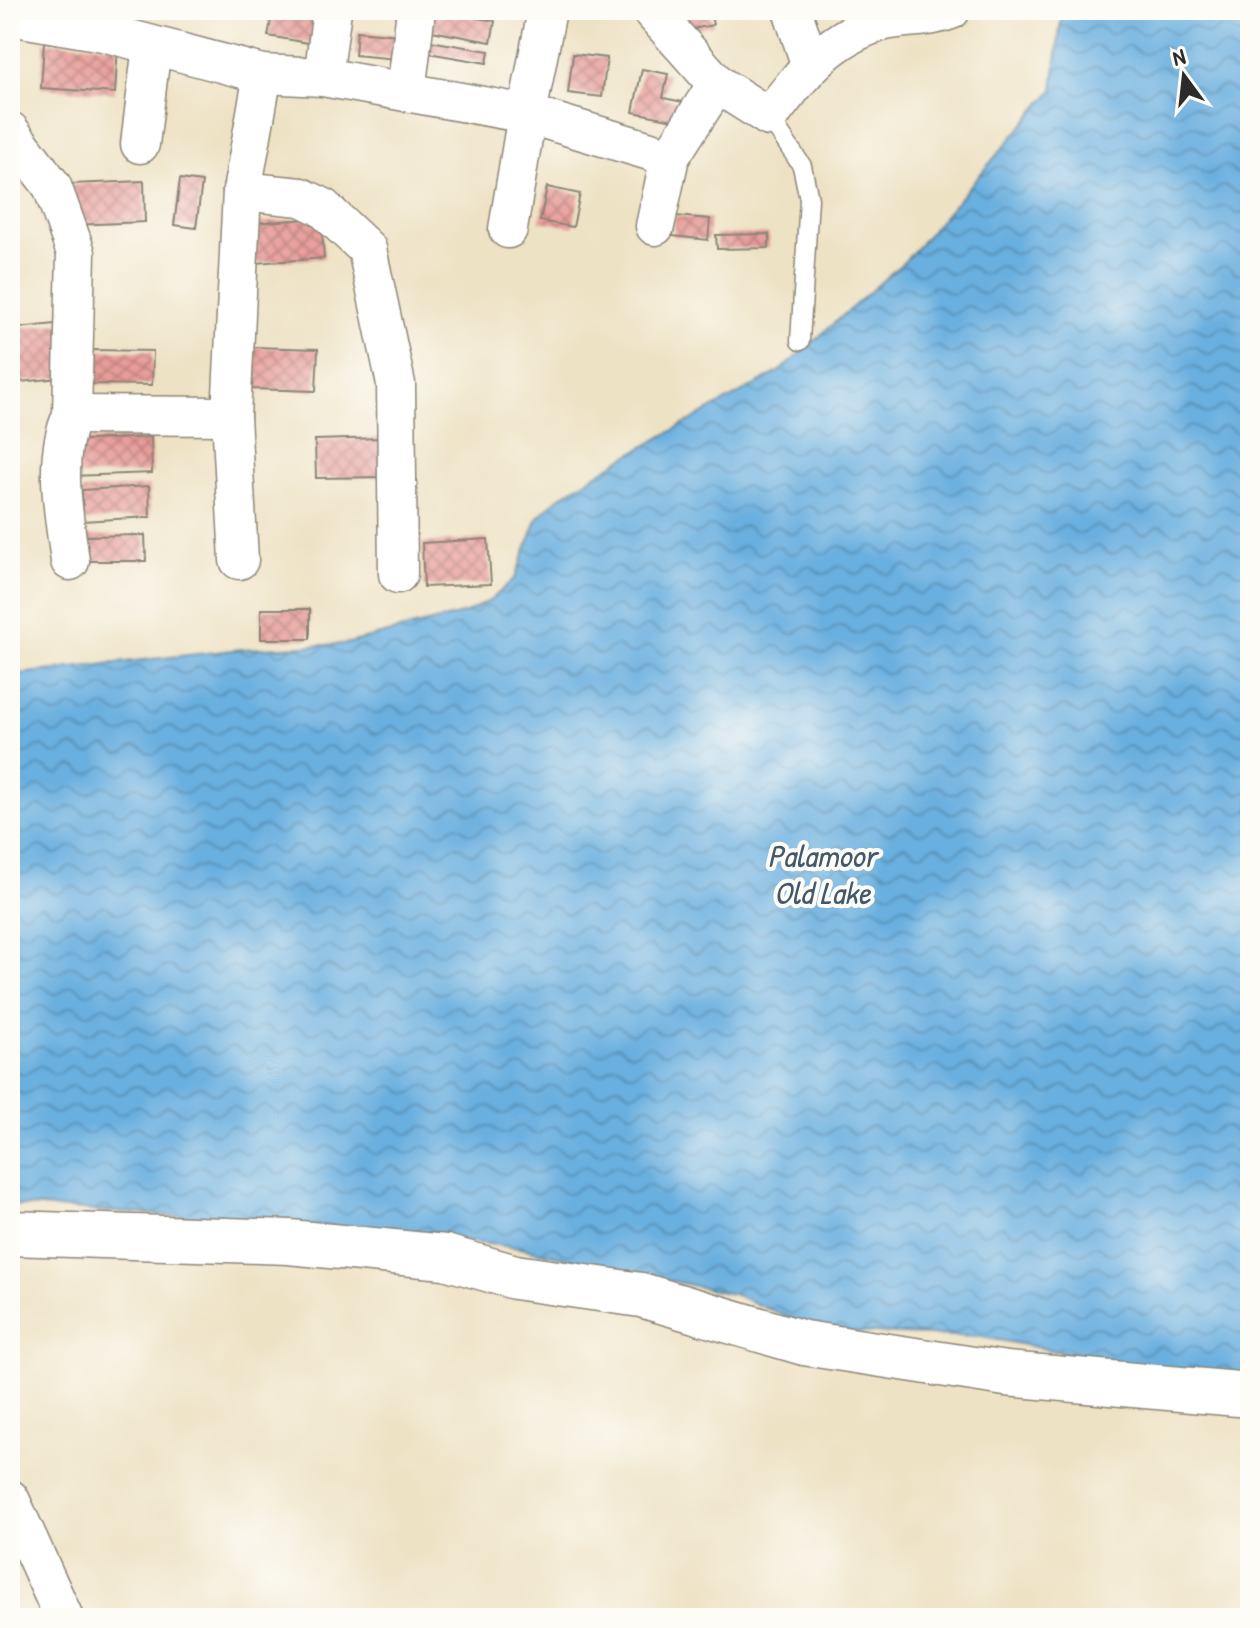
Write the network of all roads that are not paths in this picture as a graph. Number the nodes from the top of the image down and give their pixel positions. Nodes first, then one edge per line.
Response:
1 (332, 10) edge
2 (416, 10) edge
3 (547, 10) edge
4 (651, 10) edge
5 (792, 10) edge
6 (951, 10) edge
7 (10, 16) edge
8 (105, 21) edge
9 (152, 46) junction
10 (810, 63) junction
11 (263, 74) junction
12 (323, 77) junction
13 (717, 84) junction
14 (406, 92) junction
15 (527, 114) junction
16 (769, 117) junction
17 (10, 131) edge
18 (140, 144) dead end
19 (670, 157) junction
20 (242, 191) junction
21 (655, 226) dead end
22 (508, 229) dead end
23 (800, 341) dead end
24 (72, 415) junction
25 (231, 416) junction
26 (239, 560) dead end
27 (70, 561) dead end
28 (398, 574) dead end
29 (10, 1233) edge
30 (1250, 1395) edge
31 (10, 1499) edge
32 (64, 1618) edge

1 - 12 street
2 - 14 street
3 - 15 street
4 - 13 street
5 - 10 street
6 - 10 street
7 - 8 street
8 - 9 street
9 - 11 street
9 - 18 street
10 - 16 street
11 - 12 street
11 - 20 street
12 - 14 street
13 - 16 street
13 - 19 street
14 - 15 street
15 - 19 street
15 - 22 street
16 - 23 lane
17 - 24 street
19 - 21 street
20 - 25 street
20 - 28 street
24 - 25 street
24 - 27 street
25 - 26 street
29 - 30 street
31 - 32 street

